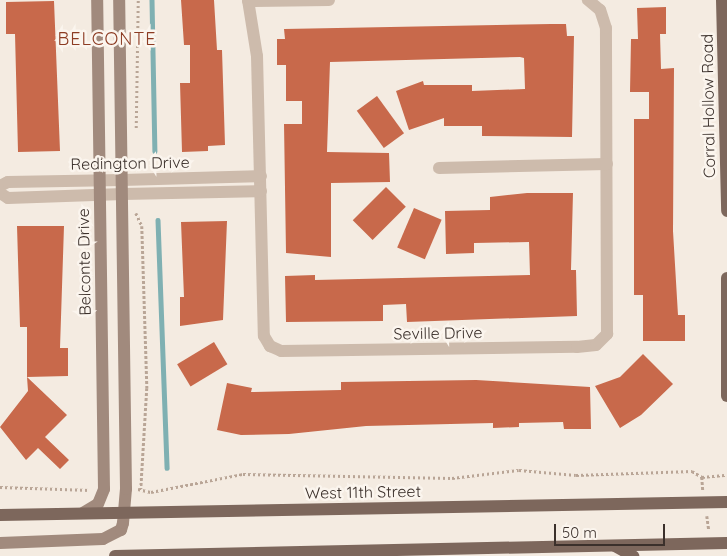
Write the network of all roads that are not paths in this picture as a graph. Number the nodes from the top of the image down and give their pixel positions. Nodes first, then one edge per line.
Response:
1 (97, 0) edge
2 (119, 0) edge
3 (329, 0) edge
4 (588, 0) edge
5 (722, 0) edge
6 (248, 1) edge
7 (607, 164) junction
8 (439, 168) dead end
9 (262, 176) junction
10 (100, 180) junction
11 (122, 180) junction
12 (0, 186) edge
13 (261, 191) junction
14 (0, 193) edge
15 (128, 194) junction
16 (100, 197) junction
17 (727, 211) edge
18 (727, 278) edge
19 (727, 396) edge
20 (727, 502) edge
21 (124, 512) junction
22 (83, 513) junction
23 (0, 515) edge
24 (0, 543) edge
25 (727, 543) edge
26 (616, 546) junction
27 (115, 556) edge
28 (633, 556) edge

1 - 10 main road, Belconte Drive
2 - 11 main road
3 - 6 street
4 - 7 street, Seville Drive
5 - 17 main road, Corral Hollow Road
6 - 9 street, Seville Drive
7 - 8 street
7 - 13 street, Seville Drive
9 - 11 street, Redington Drive
9 - 13 street, Seville Drive
10 - 11 street, Redington Drive
10 - 12 street, Redington Drive
10 - 16 main road, Belconte Drive
11 - 15 main road
13 - 15 street, Redington Drive
14 - 16 street, Redington Drive
15 - 16 street, Redington Drive
15 - 21 main road
16 - 22 main road, Belconte Drive
18 - 19 main road
20 - 21 main road, West 11th Street
21 - 22 main road, West 11th Street
21 - 24 main road
22 - 23 main road, West 11th Street
25 - 26 main road
26 - 27 main road
26 - 28 main road

